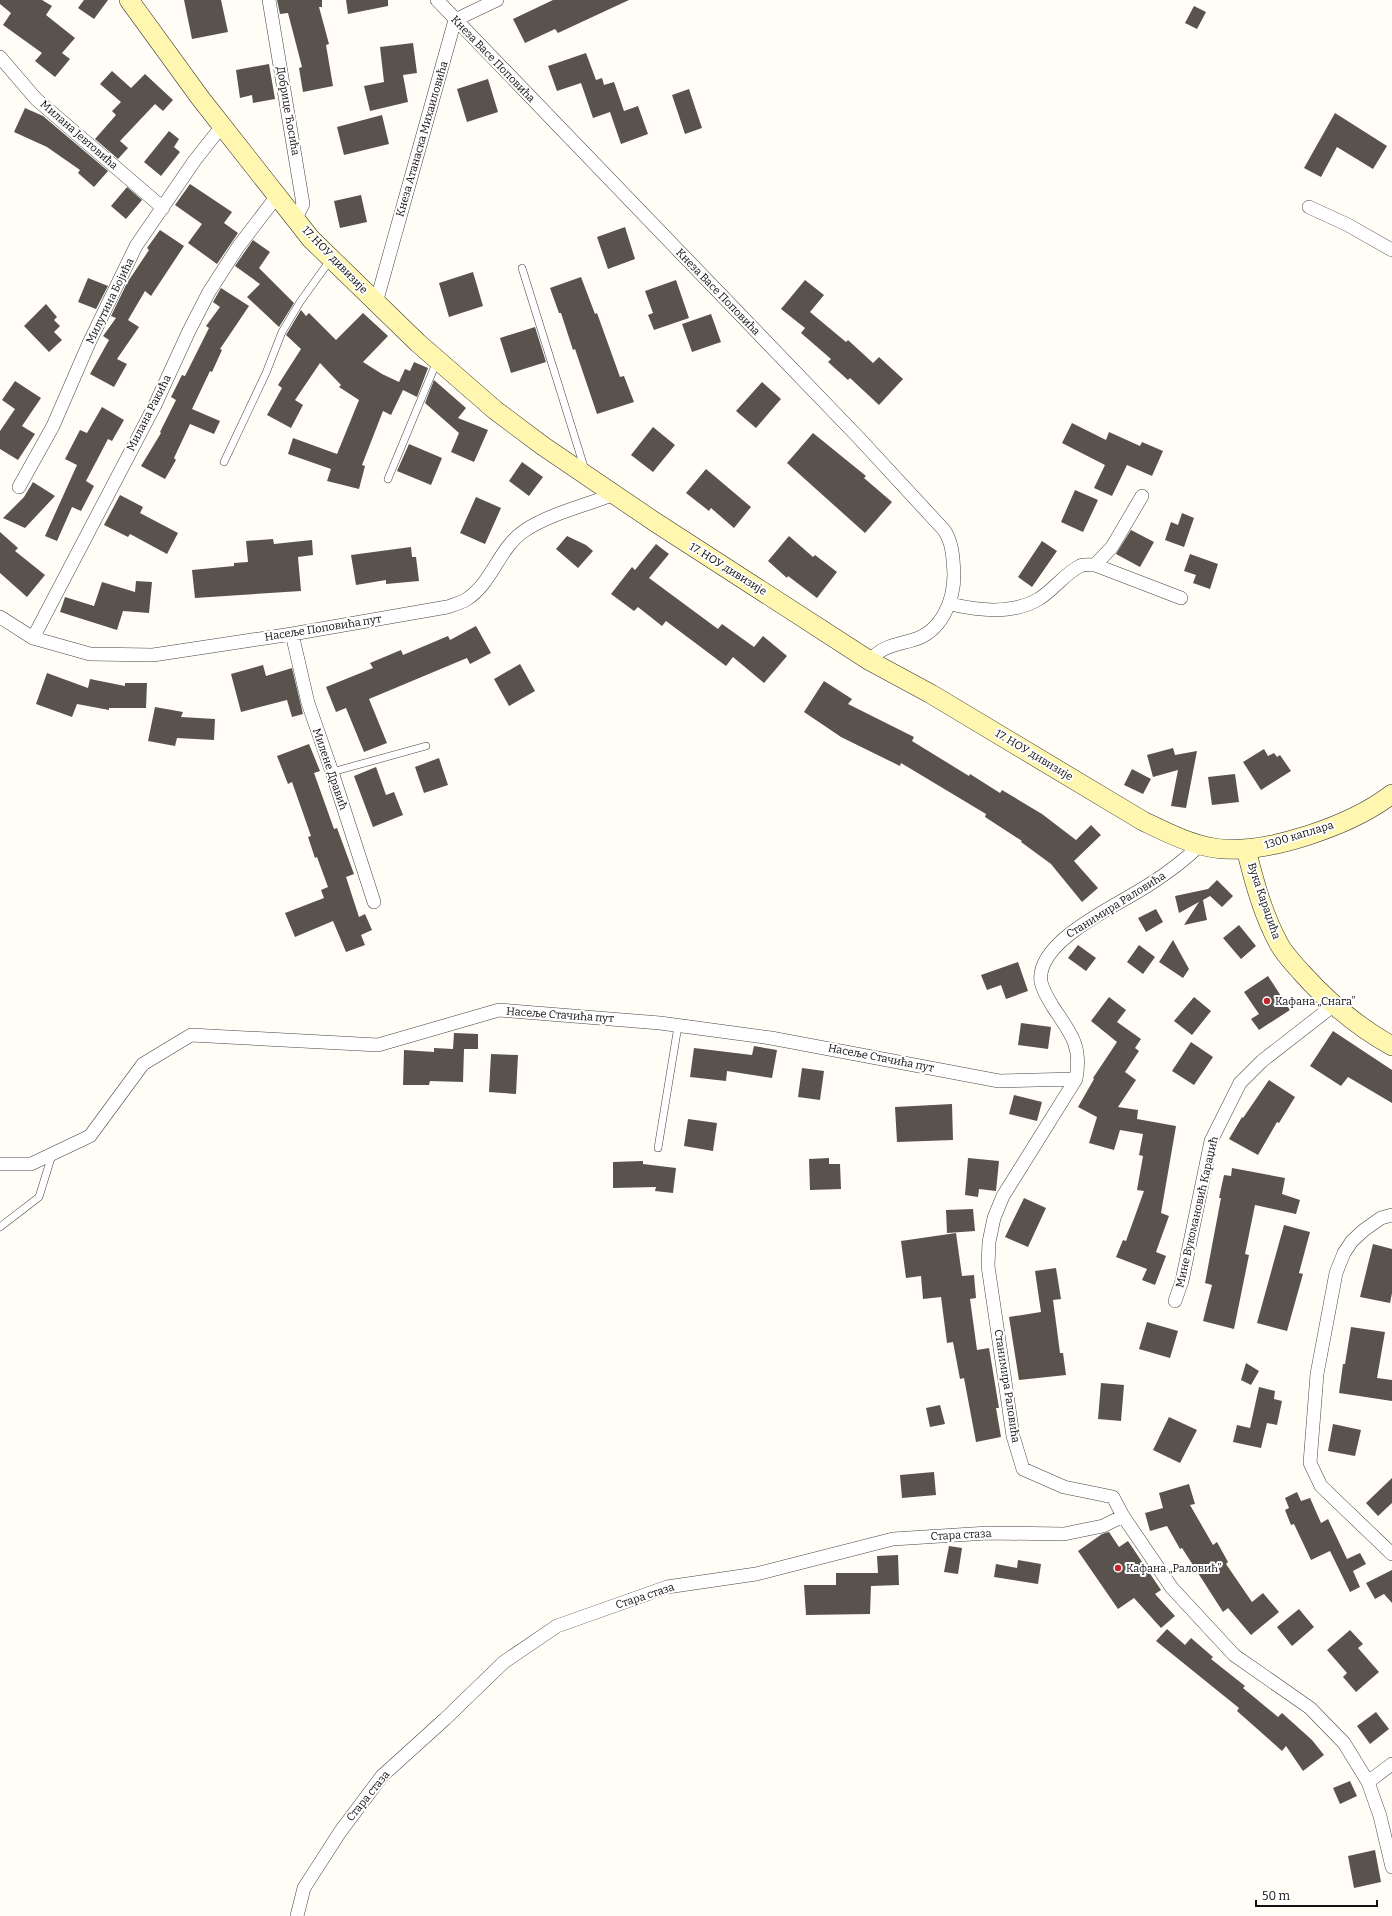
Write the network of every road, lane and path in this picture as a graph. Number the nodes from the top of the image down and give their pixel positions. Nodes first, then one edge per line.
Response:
1 (129, 0) edge
2 (269, 0) edge
3 (437, 0) edge
4 (497, 0) edge
5 (455, 20) junction
6 (0, 57) edge
7 (222, 126) junction
8 (278, 196) junction
9 (1309, 207) dead end
10 (163, 208) junction
11 (295, 220) junction
12 (1392, 250) edge
13 (331, 259) junction
14 (522, 268) dead end
15 (376, 303) junction
16 (438, 360) junction
17 (224, 462) dead end
18 (586, 476) junction
19 (388, 479) dead end
20 (19, 487) dead end
21 (614, 494) junction
22 (1142, 496) dead end
23 (1095, 565) junction
24 (1181, 598) dead end
25 (950, 604) junction
26 (0, 617) edge
27 (292, 634) junction
28 (33, 638) junction
29 (870, 661) junction
30 (426, 746) dead end
31 (332, 772) junction
32 (1392, 794) edge
33 (1200, 845) junction
34 (1246, 849) junction
35 (374, 902) dead end
36 (1334, 1005) junction
37 (678, 1026) junction
38 (1392, 1046) edge
39 (1076, 1080) junction
40 (658, 1148) dead end
41 (52, 1154) junction
42 (0, 1164) edge
43 (1392, 1215) edge
44 (0, 1227) edge
45 (1175, 1301) dead end
46 (1123, 1516) junction
47 (1392, 1554) edge
48 (1392, 1764) edge
49 (1368, 1782) junction
50 (1392, 1867) edge
51 (297, 1916) edge

1 - 7 street, 17. НОУ дивизије
2 - 11 street, Добрице Ћосића
3 - 5 street, Кнеза Васе Поповића
4 - 5 street
5 - 15 street, Кнеза Атанаска Михаиловића
5 - 25 street, Кнеза Васе Поповића
6 - 10 street, Милана Јевтовића
7 - 8 street, 17. НОУ дивизије
7 - 10 street, Милутина Бојића
8 - 11 street, 17. НОУ дивизије
8 - 28 street, Милана Ракића
9 - 12 street
10 - 20 street, Милутина Бојића
11 - 13 street, 17. НОУ дивизије
13 - 15 street, 17. НОУ дивизије
13 - 17 lane
14 - 18 lane
15 - 16 street, 17. НОУ дивизије
16 - 18 street, 17. НОУ дивизије
16 - 19 lane
18 - 21 street, 17. НОУ дивизије
21 - 27 street, Насеље Поповића пут
21 - 29 street, 17. НОУ дивизије
22 - 23 street
23 - 24 street
23 - 25 street
25 - 29 street
26 - 28 street, Насеље Поповића пут
27 - 28 street, Насеље Поповића пут
27 - 31 street, Милене Дравић
29 - 33 street, 17. НОУ дивизије
30 - 31 lane
31 - 35 street, Милене Дравић
32 - 34 street, 1300 каплара
33 - 34 street, 1300 каплара
33 - 39 street, Станимира Раловића
34 - 36 street, Вука Караџића
36 - 38 street, Вука Караџића
36 - 45 street, Мине Вукомановић Караџић
37 - 39 street, Насеље Стачића пут
37 - 40 lane
37 - 41 street, Насеље Стачића пут
39 - 46 street, Станимира Раловића
41 - 42 street, Насеље Стачића пут
41 - 44 lane
43 - 47 street
46 - 49 street, Станимира Раловића
46 - 51 street, Стара стаза
48 - 49 street
49 - 50 street, Станимира Раловића

